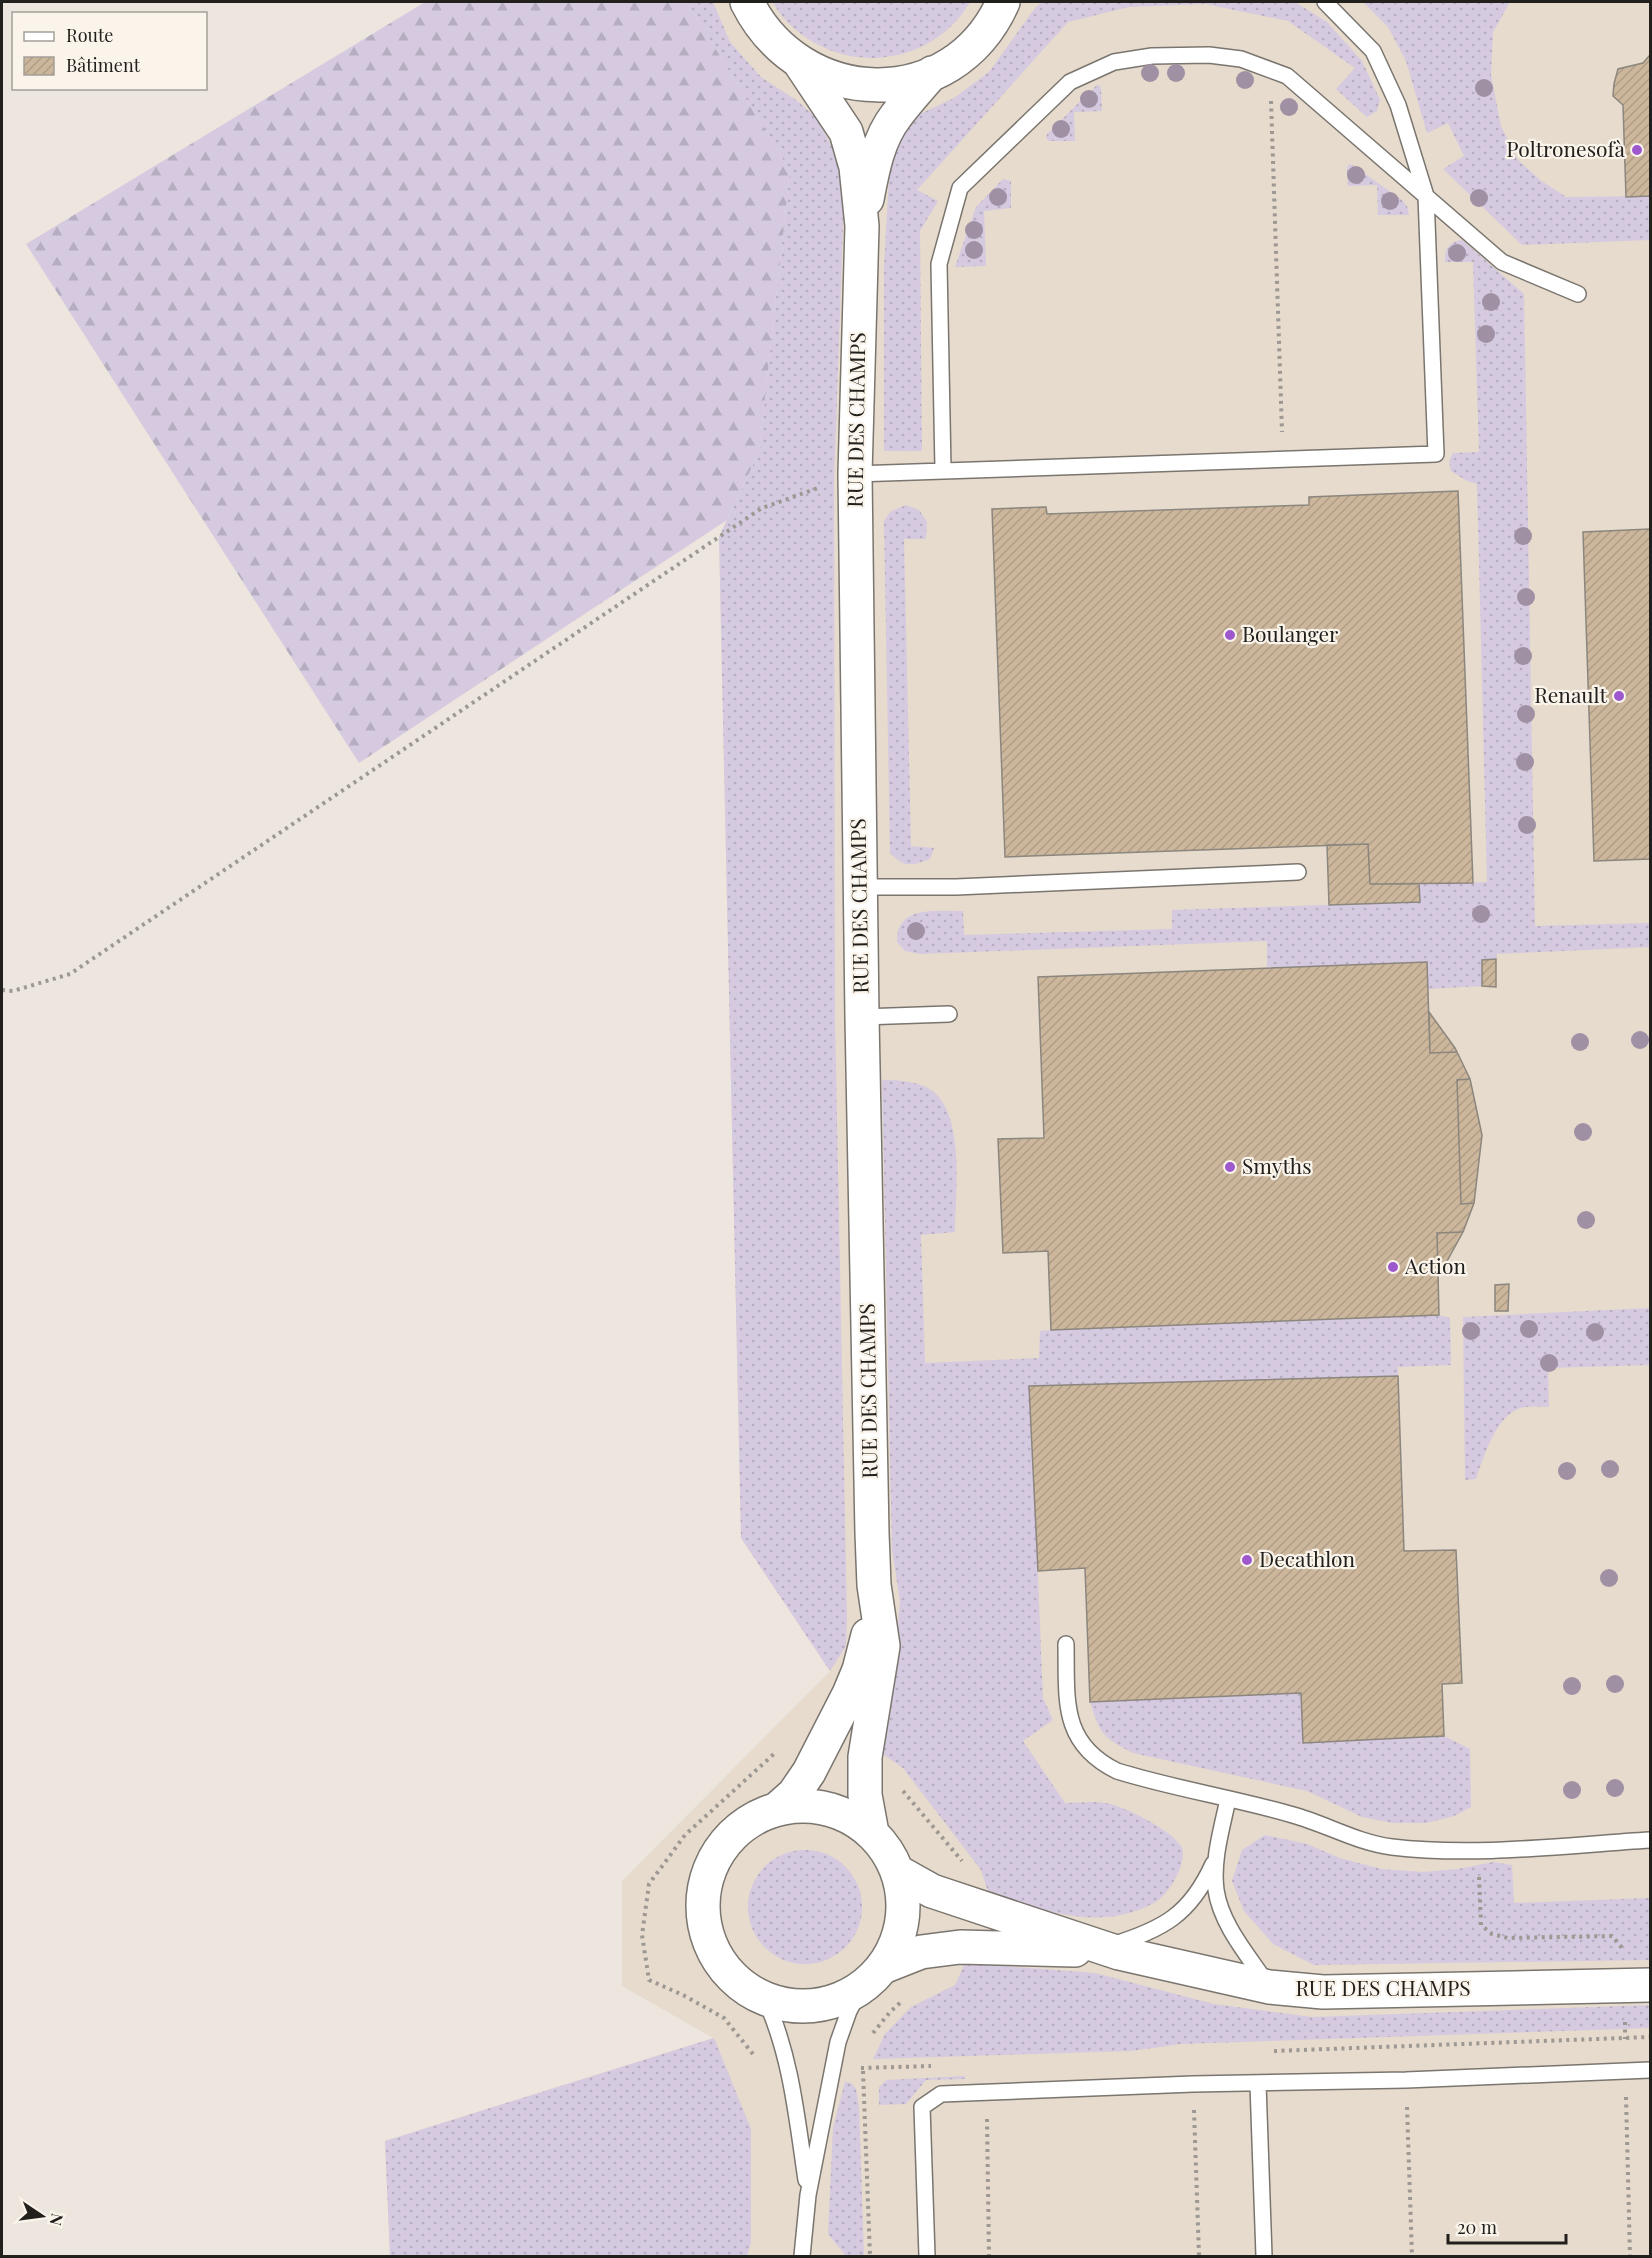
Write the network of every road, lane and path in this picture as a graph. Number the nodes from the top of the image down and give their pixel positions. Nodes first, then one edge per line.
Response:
1 (747, 2) edge
2 (1003, 2) edge
3 (1325, 2) edge
4 (800, 63) junction
5 (1270, 70) junction
6 (932, 73) junction
7 (1426, 196) junction
8 (862, 226) junction
9 (1578, 294) dead end
10 (1283, 459) junction
11 (943, 470) junction
12 (855, 474) junction
13 (1298, 872) dead end
14 (860, 887) junction
15 (2, 990) edge
16 (949, 1014) dead end
17 (862, 1017) junction
18 (874, 1585) junction
19 (1066, 1644) dead end
20 (825, 1742) junction
21 (865, 1757) junction
22 (1228, 1799) junction
23 (777, 1809) junction
24 (872, 1833) junction
25 (1650, 1840) edge
26 (1478, 1849) junction
27 (1217, 1856) junction
28 (898, 1872) junction
29 (974, 1905) junction
30 (1111, 1951) junction
31 (872, 1977) junction
32 (1637, 1985) edge
33 (1269, 1987) junction
34 (765, 1999) junction
35 (903, 2000) dead end
36 (870, 2038) dead end
37 (786, 2060) junction
38 (864, 2061) dead end
39 (833, 2065) junction
40 (863, 2068) junction
41 (1650, 2070) edge
42 (1625, 2071) junction
43 (1406, 2080) junction
44 (1193, 2084) junction
45 (1258, 2084) junction
46 (986, 2092) junction
47 (808, 2195) junction
48 (802, 2256) edge
49 (870, 2256) edge
50 (927, 2256) edge
51 (989, 2256) edge
52 (1199, 2256) edge
53 (1264, 2256) edge
54 (1412, 2256) edge
55 (1630, 2256) edge

1 - 4 street
2 - 6 street
3 - 7 lane
4 - 6 street
4 - 8 street, RUE DES CHAMPS
5 - 7 lane
5 - 10 path
5 - 11 lane
6 - 8 street, RUE DES CHAMPS
7 - 9 lane
7 - 10 lane
8 - 12 street, RUE DES CHAMPS
10 - 11 lane
11 - 12 lane
12 - 14 street, RUE DES CHAMPS
12 - 15 path
13 - 14 lane
14 - 17 street, RUE DES CHAMPS
16 - 17 lane
17 - 18 street, RUE DES CHAMPS
18 - 20 street, RUE DES CHAMPS
18 - 21 street, RUE DES CHAMPS
19 - 22 lane
20 - 23 street, RUE DES CHAMPS
20 - 37 path
21 - 24 street, RUE DES CHAMPS
21 - 29 path
22 - 26 lane
22 - 27 lane
23 - 24 street
23 - 34 street
24 - 28 street
25 - 26 lane
26 - 32 path
27 - 30 lane
27 - 33 lane
28 - 29 street, RUE DES CHAMPS
28 - 31 street
29 - 30 street, RUE DES CHAMPS
30 - 31 street, RUE DES CHAMPS
30 - 33 street, RUE DES CHAMPS
31 - 34 street
31 - 39 lane
32 - 33 street, RUE DES CHAMPS
32 - 42 path
34 - 37 lane
35 - 36 path
37 - 47 lane
38 - 40 path
39 - 40 path
39 - 47 lane
40 - 49 path
41 - 42 lane
42 - 43 lane
42 - 55 path
43 - 45 lane
43 - 54 path
44 - 45 lane
44 - 46 lane
44 - 52 path
45 - 53 lane
46 - 50 lane
46 - 51 path
47 - 48 lane

